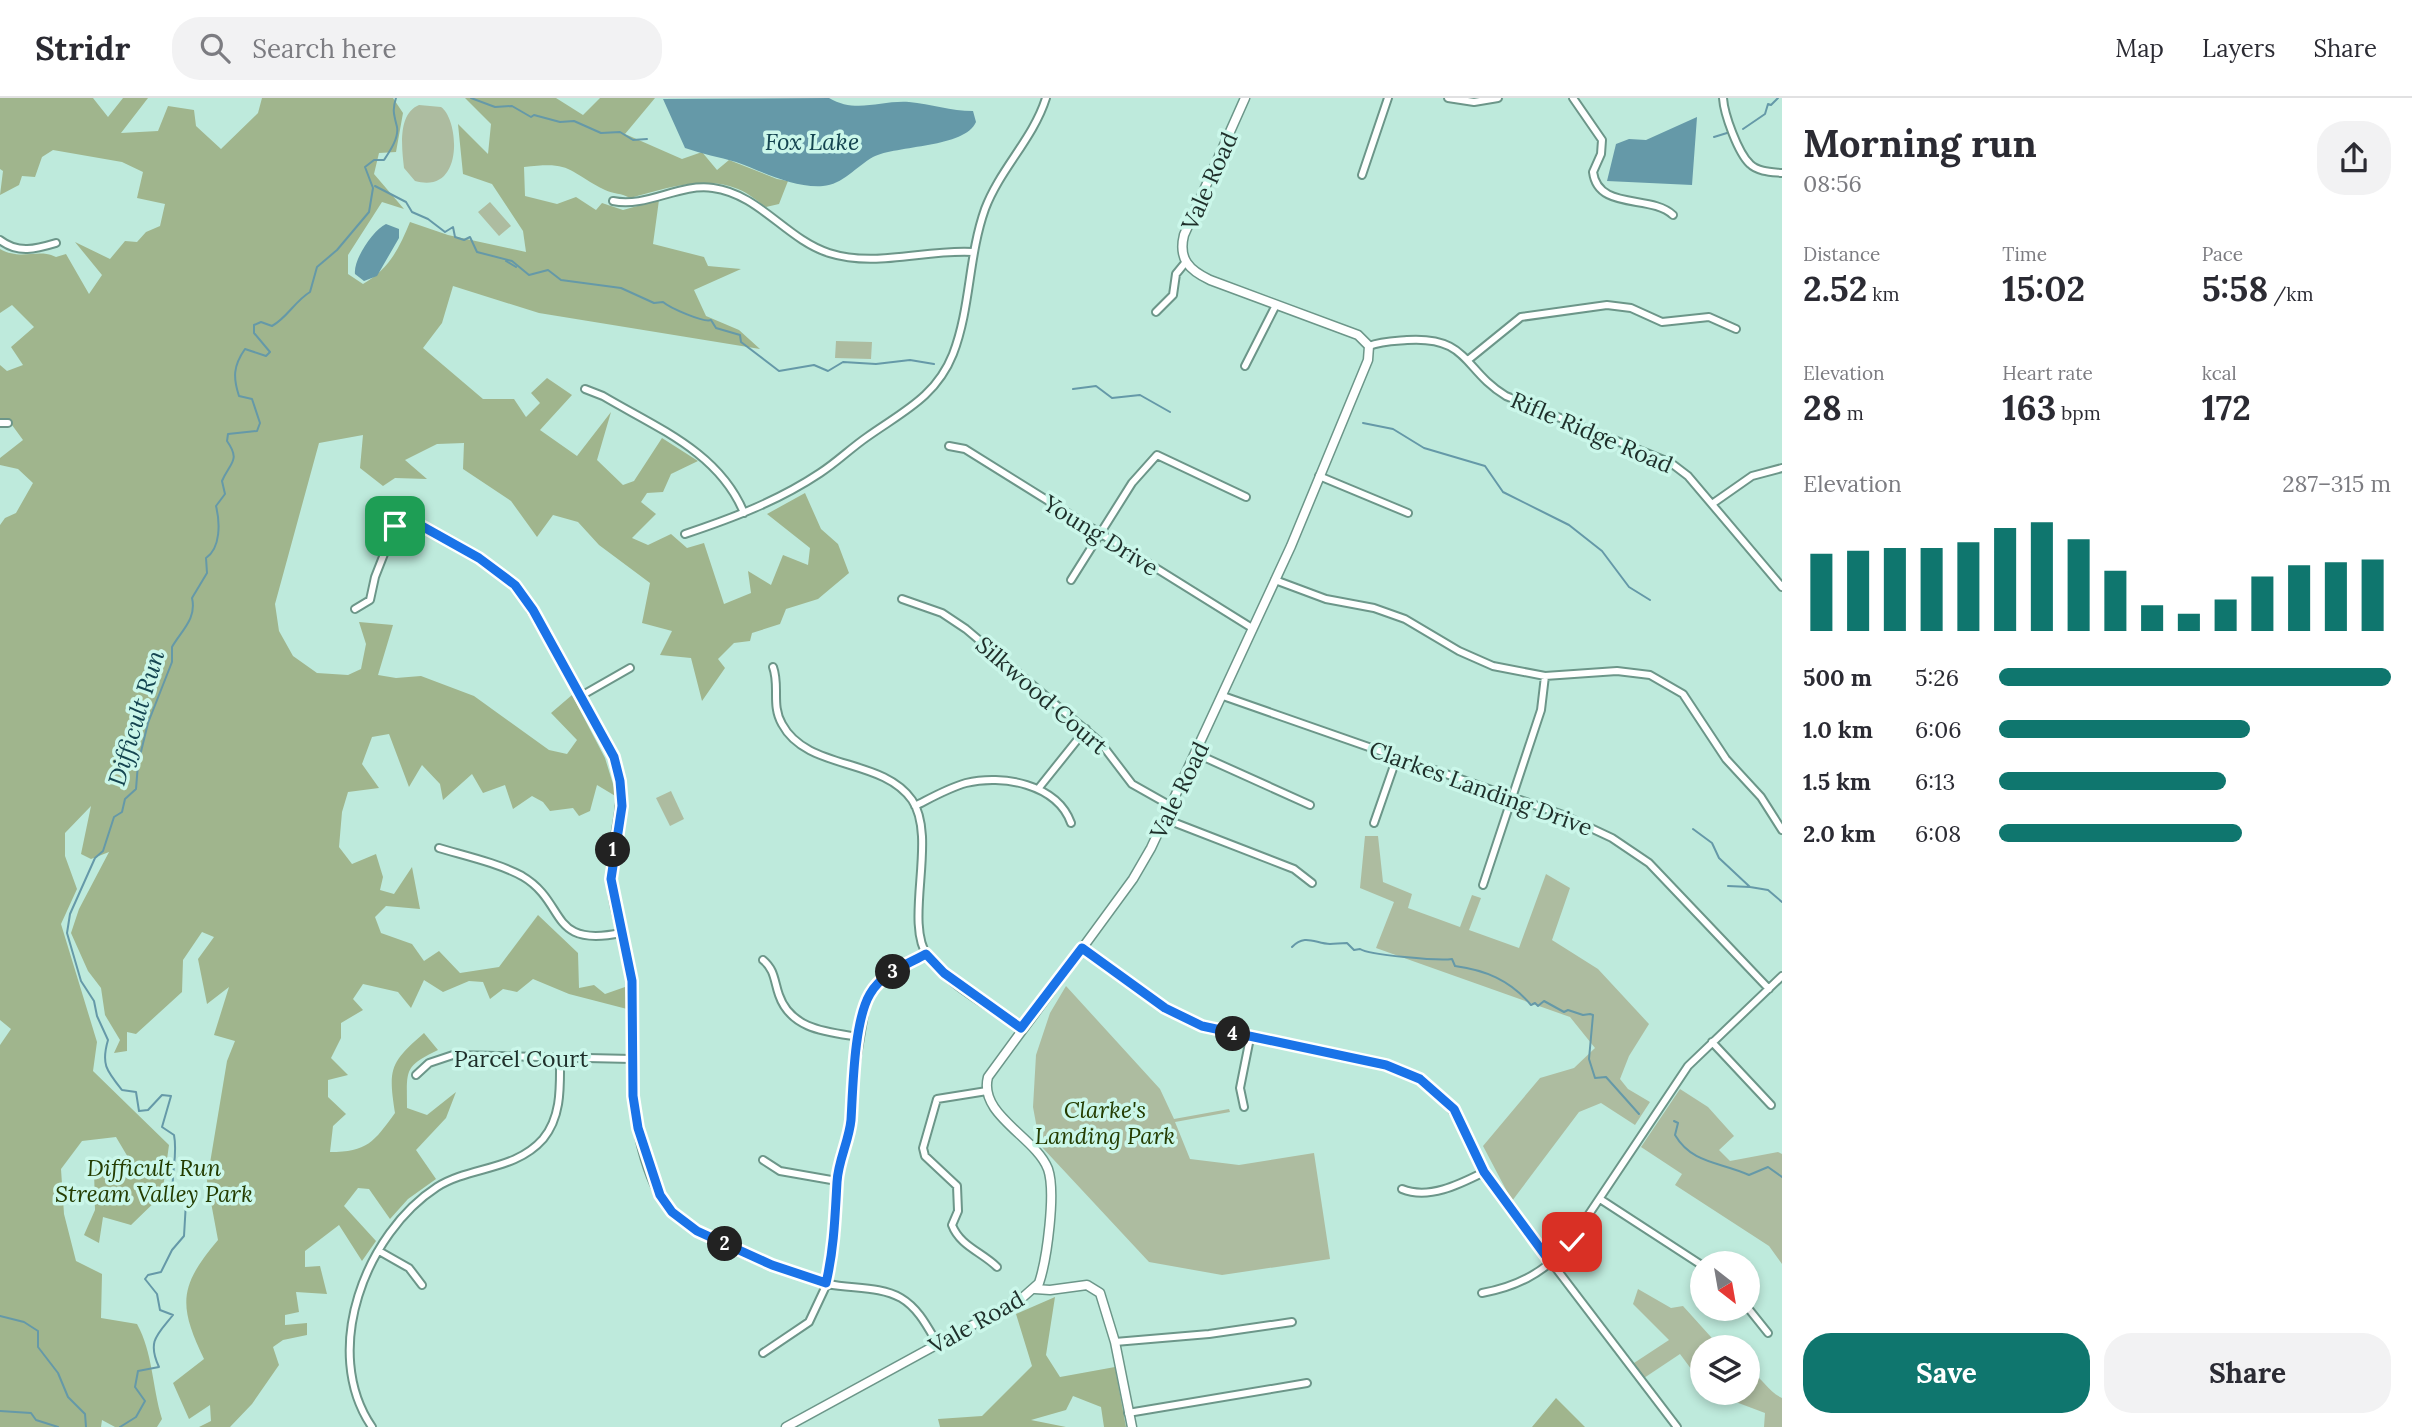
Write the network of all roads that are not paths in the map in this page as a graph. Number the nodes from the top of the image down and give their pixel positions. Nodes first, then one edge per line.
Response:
1 (1046, 98) edge
2 (1245, 98) edge
3 (1388, 98) edge
4 (1448, 98) edge
5 (1498, 98) edge
6 (1573, 98) edge
7 (1723, 98) edge
8 (1782, 173) edge
9 (1362, 175) dead end
10 (613, 201) dead end
11 (1674, 215) dead end
12 (0, 240) edge
13 (56, 243) dead end
14 (973, 253) junction
15 (1185, 263) junction
16 (1276, 305) junction
17 (1156, 312) dead end
18 (1736, 329) dead end
19 (1369, 346) junction
20 (1468, 360) junction
21 (1245, 366) dead end
22 (585, 389) dead end
23 (949, 446) dead end
24 (1782, 468) edge
25 (1320, 476) junction
26 (1246, 497) dead end
27 (1712, 505) junction
28 (744, 513) junction
29 (1408, 513) dead end
30 (685, 534) dead end
31 (1101, 535) junction
32 (1071, 580) dead end
33 (1275, 580) junction
34 (1782, 587) edge
35 (902, 599) dead end
36 (355, 609) dead end
37 (1252, 628) junction
38 (774, 667) dead end
39 (630, 668) dead end
40 (1545, 676) junction
41 (581, 696) junction
42 (1223, 696) junction
43 (1086, 729) junction
44 (1197, 754) junction
45 (1397, 757) junction
46 (1038, 789) junction
47 (1512, 797) junction
48 (1310, 805) dead end
49 (915, 806) junction
50 (1171, 806) junction
51 (1165, 819) junction
52 (1071, 823) dead end
53 (1374, 823) dead end
54 (1782, 830) edge
55 (439, 848) dead end
56 (1312, 883) dead end
57 (1483, 885) dead end
58 (621, 933) junction
59 (1082, 948) junction
60 (926, 954) junction
61 (763, 960) dead end
62 (1782, 976) edge
63 (1769, 989) junction
64 (1021, 1028) junction
65 (859, 1037) junction
66 (1250, 1038) junction
67 (1712, 1042) junction
68 (560, 1058) junction
69 (632, 1059) junction
70 (416, 1075) dead end
71 (987, 1091) junction
72 (1771, 1105) dead end
73 (1244, 1107) dead end
74 (763, 1160) dead end
75 (1484, 1172) junction
76 (837, 1181) junction
77 (1402, 1189) dead end
78 (1600, 1199) junction
79 (379, 1251) junction
80 (1690, 1258) edge
81 (1551, 1263) junction
82 (997, 1267) dead end
83 (826, 1283) junction
84 (422, 1285) dead end
85 (1035, 1289) junction
86 (1482, 1293) dead end
87 (1758, 1321) edge
88 (1292, 1322) dead end
89 (1768, 1333) dead end
90 (1115, 1342) junction
91 (937, 1343) junction
92 (763, 1353) dead end
93 (1307, 1383) dead end
94 (1129, 1413) junction
95 (372, 1427) edge
96 (786, 1427) edge
97 (1132, 1427) edge
98 (1678, 1427) edge

1 - 14 street
2 - 15 main road, Vale Road
3 - 9 street
4 - 5 street
6 - 11 street
7 - 8 street
10 - 14 street
12 - 13 street
14 - 28 street
15 - 16 main road, Vale Road
15 - 17 street
16 - 19 main road, Vale Road
16 - 21 street
18 - 20 street
19 - 20 street, Rifle Ridge Road
19 - 25 main road, Vale Road
20 - 27 street, Rifle Ridge Road
22 - 28 street
23 - 31 street, Young Drive
24 - 27 street
25 - 29 street
25 - 33 main road, Vale Road
26 - 31 street
27 - 34 street, Rifle Ridge Road
28 - 30 street
31 - 32 street
31 - 37 street, Young Drive
33 - 37 main road, Vale Road
33 - 40 street
35 - 43 street, Silkwood Court
36 - 41 street
37 - 42 main road, Vale Road
38 - 49 street
39 - 41 street
40 - 47 street
40 - 54 street
41 - 58 street
42 - 44 main road, Vale Road
42 - 45 street, Clarkes Landing Drive
43 - 46 street
43 - 50 street, Silkwood Court
44 - 48 street
44 - 50 main road, Vale Road
45 - 47 street, Clarkes Landing Drive
45 - 53 street
46 - 49 street
46 - 52 street
47 - 57 street
47 - 63 street, Clarkes Landing Drive
49 - 60 street
50 - 51 main road, Vale Road
51 - 56 street
51 - 59 main road, Vale Road
55 - 58 street
58 - 69 street
59 - 64 main road, Vale Road
59 - 66 street
60 - 64 street
60 - 65 street
61 - 65 street
62 - 63 street
63 - 67 street
64 - 71 main road, Vale Road
65 - 76 street
66 - 73 street
66 - 75 street
67 - 72 street
67 - 78 street
68 - 69 street, Parcel Court
68 - 70 street, Parcel Court
68 - 79 street
69 - 83 street
71 - 82 street
71 - 85 main road, Vale Road
74 - 76 street
75 - 77 street
75 - 81 street
76 - 83 street
78 - 80 street
78 - 81 street
79 - 84 street
79 - 95 street
81 - 86 street
81 - 98 street
83 - 91 street
83 - 92 street
85 - 90 main road
85 - 91 main road, Vale Road
87 - 89 street
88 - 90 street
90 - 94 main road
91 - 96 main road, Vale Road
93 - 94 street
94 - 97 main road

